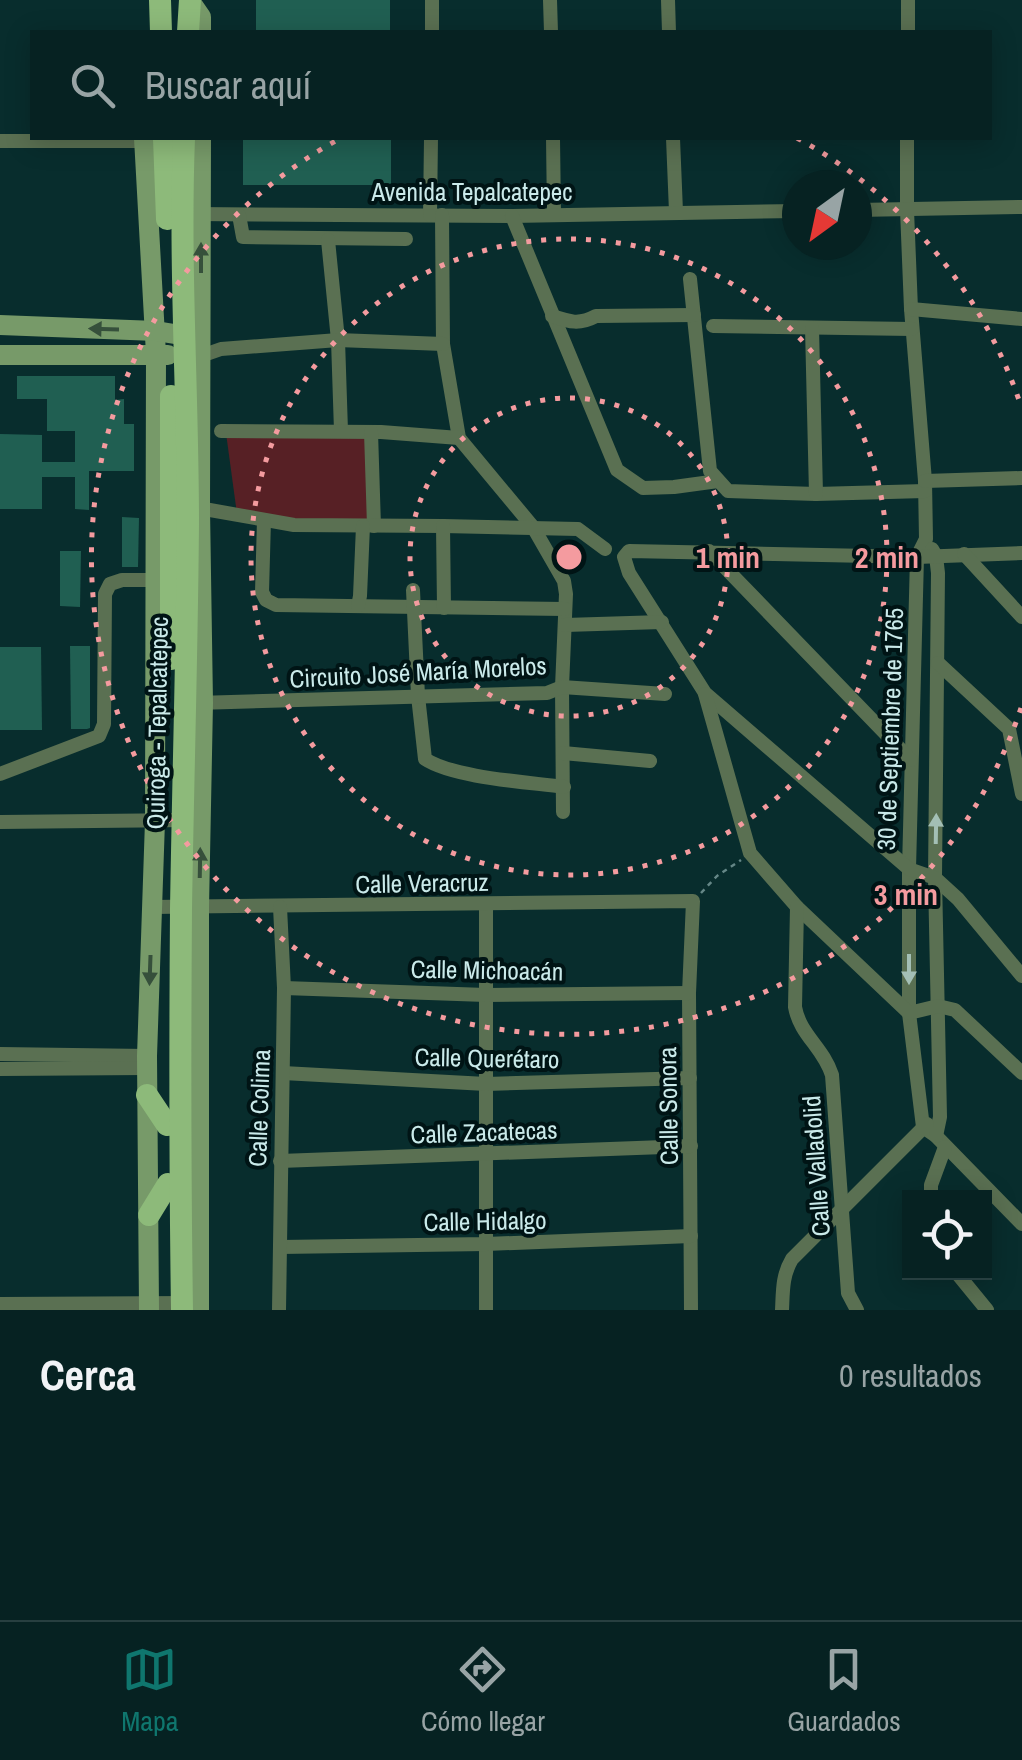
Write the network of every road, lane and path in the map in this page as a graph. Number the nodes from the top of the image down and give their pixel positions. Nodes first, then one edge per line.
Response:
1 (190, 0) edge
2 (432, 0) edge
3 (550, 0) edge
4 (668, 0) edge
5 (908, 0) edge
6 (160, 4) edge
7 (150, 30) edge
8 (162, 30) edge
9 (188, 30) edge
10 (201, 30) edge
11 (432, 30) edge
12 (551, 30) edge
13 (669, 30) edge
14 (908, 30) edge
15 (76, 140) edge
16 (151, 140) edge
17 (184, 140) edge
18 (200, 140) edge
19 (431, 140) edge
20 (553, 140) edge
21 (673, 140) edge
22 (907, 140) edge
23 (0, 141) edge
24 (1022, 207) edge
25 (872, 210) edge
26 (907, 210) junction
27 (782, 211) edge
28 (676, 212) junction
29 (174, 214) junction
30 (554, 214) junction
31 (239, 215) junction
32 (436, 215) junction
33 (512, 216) junction
34 (328, 240) junction
35 (406, 240) dead end
36 (690, 278) dead end
37 (911, 309) junction
38 (552, 316) junction
39 (694, 316) junction
40 (1022, 318) edge
41 (0, 325) edge
42 (713, 326) dead end
43 (812, 328) junction
44 (912, 329) junction
45 (338, 340) junction
46 (443, 344) junction
47 (183, 345) junction
48 (0, 355) edge
49 (221, 431) dead end
50 (341, 431) junction
51 (376, 432) junction
52 (459, 438) junction
53 (1022, 478) edge
54 (723, 486) junction
55 (925, 486) junction
56 (816, 494) junction
57 (194, 508) junction
58 (264, 520) junction
59 (368, 526) junction
60 (443, 526) junction
61 (533, 527) junction
62 (926, 539) junction
63 (604, 549) dead end
64 (709, 552) junction
65 (1022, 553) edge
66 (964, 554) junction
67 (936, 556) junction
68 (917, 557) junction
69 (179, 580) junction
70 (413, 590) dead end
71 (358, 606) junction
72 (414, 608) junction
73 (444, 608) junction
74 (565, 617) junction
75 (1022, 617) edge
76 (662, 622) junction
77 (938, 663) junction
78 (562, 687) junction
79 (705, 693) junction
80 (665, 694) dead end
81 (418, 696) junction
82 (195, 703) junction
83 (563, 753) junction
84 (911, 760) junction
85 (650, 761) dead end
86 (0, 774) edge
87 (564, 787) junction
88 (1022, 794) edge
89 (563, 812) dead end
90 (178, 820) junction
91 (0, 822) edge
92 (750, 853) junction
93 (909, 869) junction
94 (935, 878) junction
95 (693, 902) junction
96 (486, 905) junction
97 (797, 906) junction
98 (176, 908) junction
99 (280, 908) junction
100 (1022, 976) edge
101 (284, 988) junction
102 (689, 993) junction
103 (486, 995) junction
104 (938, 1006) junction
105 (909, 1012) junction
106 (0, 1054) edge
107 (147, 1062) junction
108 (0, 1069) edge
109 (283, 1073) junction
110 (1022, 1073) edge
111 (690, 1078) junction
112 (486, 1084) junction
113 (199, 1094) junction
114 (148, 1095) junction
115 (174, 1125) junction
116 (935, 1137) junction
117 (690, 1146) junction
118 (486, 1154) junction
119 (280, 1162) junction
120 (174, 1183) junction
121 (932, 1190) edge
122 (842, 1208) junction
123 (149, 1215) junction
124 (200, 1218) junction
125 (1022, 1224) edge
126 (692, 1236) junction
127 (486, 1244) junction
128 (280, 1247) junction
129 (963, 1280) edge
130 (0, 1304) edge
131 (174, 1307) edge
132 (279, 1310) edge
133 (486, 1310) edge
134 (691, 1310) edge
135 (782, 1310) edge
136 (858, 1310) edge
137 (987, 1310) edge

1 - 9 main road
1 - 10 street
2 - 11 street
3 - 12 street
4 - 13 street
5 - 14 street
6 - 7 street
6 - 8 main road
15 - 23 street
16 - 29 main road, Quiroga - Tepalcatepec
17 - 29 main road, Quiroga - Tepalcatepec
18 - 29 street
19 - 32 street
20 - 30 street
21 - 28 street
22 - 26 street
24 - 26 street
25 - 26 street
26 - 37 street
27 - 28 street, Avenida Tepalcatepec
28 - 30 street, Avenida Tepalcatepec
29 - 31 street, Avenida Tepalcatepec
29 - 47 main road, Quiroga - Tepalcatepec
29 - 47 street
30 - 33 street, Avenida Tepalcatepec
31 - 32 street, Avenida Tepalcatepec
31 - 34 street
32 - 33 street, Avenida Tepalcatepec
32 - 46 street
33 - 38 street
34 - 35 street
34 - 45 street
36 - 39 street
37 - 40 street
37 - 44 street
38 - 39 street
38 - 54 street
39 - 54 street
47 -> 41 street
42 - 43 street
43 - 44 street
43 - 56 street
44 - 55 street
45 - 46 street
45 - 47 street
45 - 50 street
46 - 52 street
47 - 48 street
47 - 57 main road, Quiroga - Tepalcatepec
47 - 69 main road, Quiroga - Tepalcatepec
49 - 50 street
50 - 51 street
51 - 52 street
51 - 59 street
52 - 61 street, Circuito José María Morelos
53 - 55 street
54 - 56 street
55 - 56 street
55 - 62 street
57 - 58 street
57 - 69 main road, Quiroga - Tepalcatepec
58 - 59 street
58 - 71 street
59 - 60 street
59 - 71 street
60 - 61 street
60 - 73 street
61 - 63 street
61 - 74 street, Circuito José María Morelos
62 - 67 street
62 - 68 street
64 - 68 street
64 - 76 street
64 - 84 street
65 - 66 street
66 - 67 street
66 - 75 street
67 - 68 street
67 - 77 street, 30 de Septiembre de 1765
68 - 84 street, 30 de Septiembre de 1765
69 - 82 main road, Quiroga - Tepalcatepec
69 - 86 street
69 - 90 main road, Quiroga - Tepalcatepec
70 - 72 street
71 - 72 street
72 - 73 street
72 - 81 street
73 - 74 street
74 - 76 street
74 - 78 street, Circuito José María Morelos
76 - 79 street
77 - 88 street
94 -> 77 street, 30 de Septiembre de 1765
78 - 80 street
78 - 81 street, Circuito José María Morelos
78 - 83 street
79 - 92 street
79 - 93 street
81 - 82 street, Circuito José María Morelos
81 - 87 street
82 - 90 main road, Quiroga - Tepalcatepec
83 - 85 street
83 - 87 street
84 - 93 street, 30 de Septiembre de 1765
87 - 89 street
90 - 91 street
90 - 98 main road, Quiroga - Tepalcatepec
92 - 95 path
92 - 97 street
93 - 94 street
93 -> 105 street, 30 de Septiembre de 1765
94 - 100 street
94 - 104 street, 30 de Septiembre de 1765
95 - 96 street, Calle Veracruz
95 - 102 street, Calle Sonora
96 - 99 street, Calle Veracruz
96 - 103 street
97 - 105 street
97 - 122 street, Calle Valladolid
98 - 99 street, Calle Veracruz
98 -> 107 street
98 - 113 street
98 - 115 main road, Quiroga - Tepalcatepec
99 - 101 street, Calle Colima
101 - 103 street, Calle Michoacán
101 - 109 street, Calle Colima
102 - 103 street, Calle Michoacán
102 - 111 street, Calle Sonora
103 - 112 street
104 - 105 street
104 - 110 street
104 - 116 street, 30 de Septiembre de 1765
105 - 116 street, 30 de Septiembre de 1765
106 - 107 street
107 - 108 street
107 - 114 street
109 - 112 street, Calle Querétaro
109 - 119 street, Calle Colima
111 - 112 street, Calle Querétaro
111 - 117 street, Calle Sonora
112 - 118 street
113 - 115 main road
113 - 124 street
114 - 115 main road
114 - 123 street
115 - 120 main road, Quiroga - Tepalcatepec
116 - 121 street
116 - 122 street
116 - 125 street
117 - 118 street, Calle Zacatecas
117 - 126 street, Calle Sonora
118 - 119 street, Calle Zacatecas
118 - 127 street
119 - 128 street, Calle Colima
120 - 123 main road
120 - 124 main road
120 - 131 main road, Quiroga - Tepalcatepec
122 - 135 street
122 - 136 street, Calle Valladolid
123 - 131 street
124 - 131 street
126 - 127 street, Calle Hidalgo
126 - 134 street, Calle Sonora
127 - 128 street, Calle Hidalgo
127 - 133 street
128 - 132 street, Calle Colima
129 - 137 street
130 - 131 street

